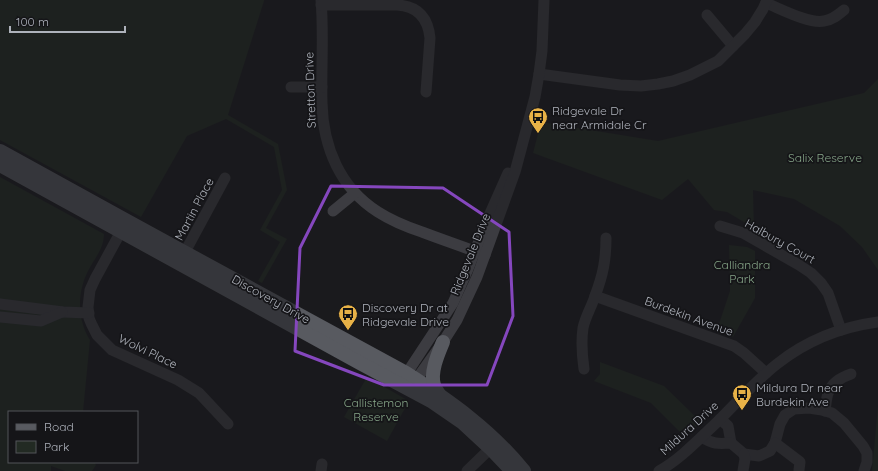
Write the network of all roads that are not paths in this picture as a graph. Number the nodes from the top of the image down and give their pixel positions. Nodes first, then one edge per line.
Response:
1 (544, 0) edge
2 (767, 1) edge
3 (321, 3) edge
4 (844, 10) dead end
5 (707, 15) dead end
6 (733, 46) junction
7 (539, 74) junction
8 (291, 87) dead end
9 (322, 87) junction
10 (426, 92) dead end
11 (0, 150) edge
12 (0, 165) edge
13 (225, 178) dead end
14 (355, 193) junction
15 (333, 211) dead end
16 (124, 226) junction
17 (720, 226) dead end
18 (606, 238) dead end
19 (185, 252) junction
20 (480, 253) junction
21 (595, 296) junction
22 (0, 304) edge
23 (61, 311) junction
24 (88, 313) junction
25 (0, 317) edge
26 (878, 322) edge
27 (841, 330) junction
28 (443, 342) junction
29 (584, 369) dead end
30 (766, 373) junction
31 (851, 374) dead end
32 (408, 382) junction
33 (440, 396) junction
34 (825, 411) junction
35 (720, 418) junction
36 (228, 424) dead end
37 (702, 437) junction
38 (731, 443) junction
39 (775, 443) junction
40 (494, 444) junction
41 (744, 454) junction
42 (799, 470) edge
43 (467, 471) edge
44 (512, 471) edge
45 (524, 471) edge
46 (660, 471) edge
47 (743, 471) edge
48 (864, 471) edge

1 - 7 street, Ridgevale Drive
2 - 4 street
2 - 6 street
3 - 9 street, Stretton Drive
3 - 10 street
5 - 6 street
6 - 7 street
7 - 20 street, Ridgevale Drive
8 - 9 street
9 - 14 street, Stretton Drive
11 - 16 main road, Discovery Drive
12 - 16 main road, Discovery Drive
13 - 19 street, Martin Place
14 - 15 street
14 - 20 street, Stretton Drive
16 - 19 main road, Discovery Drive
16 - 24 street, Wolvi Place
16 - 32 main road, Discovery Drive
17 - 27 street, Halbury Court
18 - 21 street
19 - 32 main road, Discovery Drive
20 - 28 street, Ridgevale Drive
20 - 32 street, Ridgevale Drive
21 - 29 street
21 - 30 street, Burdekin Avenue
22 - 23 street
23 - 24 street
23 - 25 street
24 - 36 street, Wolvi Place
26 - 27 street, Mildura Drive
27 - 30 street, Mildura Drive
28 - 32 street, Ridgevale Drive
28 - 33 main road
30 - 35 street, Mildura Drive
31 - 34 street
32 - 33 main road, Discovery Drive
32 - 40 main road, Discovery Drive
33 - 40 main road, Discovery Drive
34 - 39 street
34 - 48 street
35 - 37 street, Mildura Drive
35 - 38 street
37 - 38 street
37 - 46 street, Mildura Drive
38 - 41 street
39 - 41 street
39 - 42 street
40 - 43 street
40 - 44 main road, Discovery Drive
40 - 45 main road, Discovery Drive
41 - 47 street

